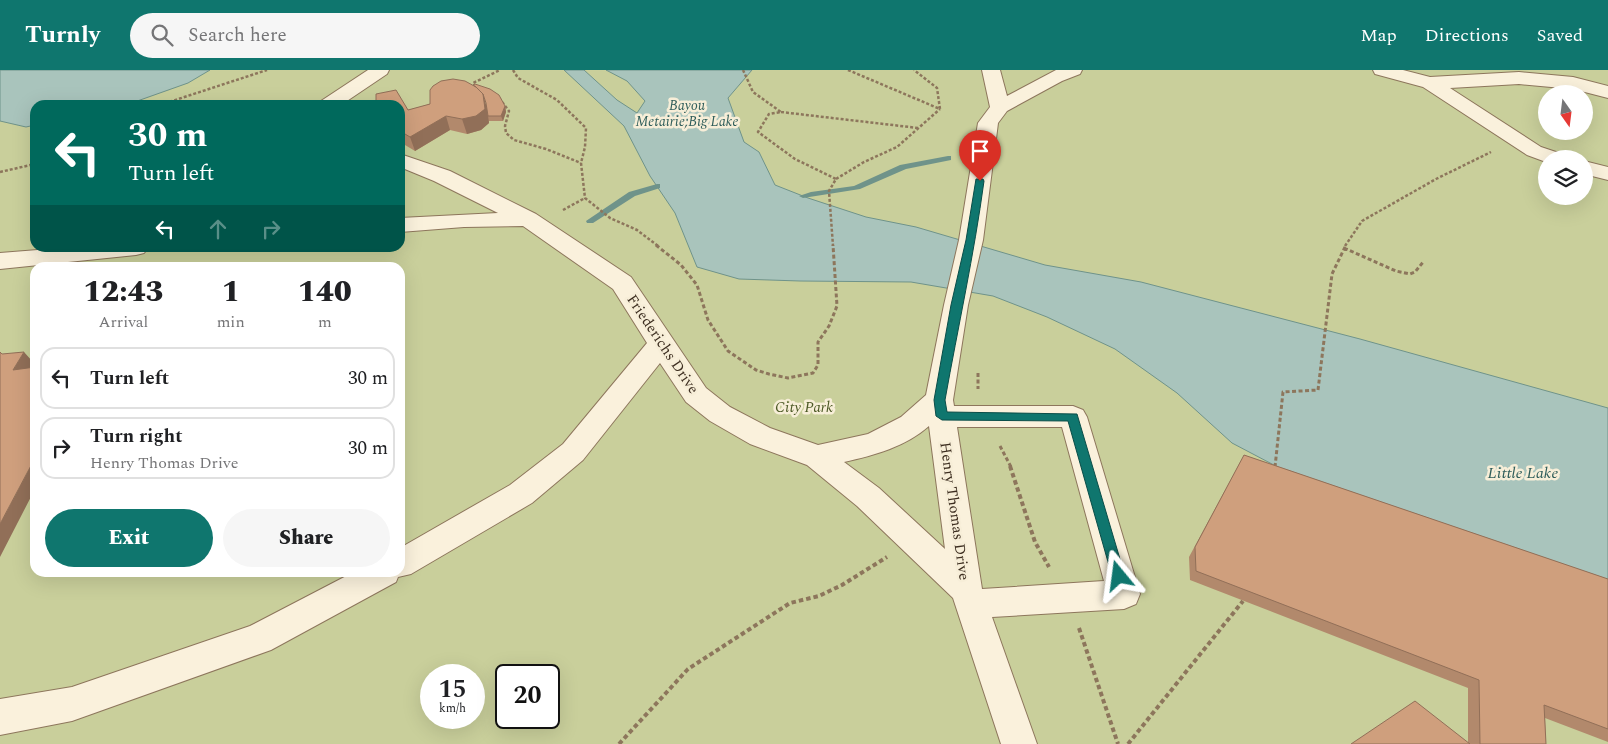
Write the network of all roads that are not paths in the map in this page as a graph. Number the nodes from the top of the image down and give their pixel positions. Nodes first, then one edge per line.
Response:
1 (380, 70) edge
2 (991, 70) edge
3 (1073, 70) edge
4 (1382, 70) edge
5 (1430, 83) junction
6 (361, 84) junction
7 (1608, 92) edge
8 (336, 100) edge
9 (356, 100) edge
10 (1000, 107) junction
11 (1538, 152) edge
12 (405, 162) edge
13 (1593, 170) edge
14 (1608, 174) edge
15 (528, 218) junction
16 (405, 225) edge
17 (115, 252) edge
18 (100, 255) edge
19 (0, 261) edge
20 (661, 344) junction
21 (940, 408) junction
22 (817, 457) junction
23 (405, 561) edge
24 (376, 577) edge
25 (969, 597) junction
26 (0, 717) edge
27 (1019, 744) edge

1 - 6 street
2 - 10 street
3 - 10 street
4 - 5 street
5 - 7 street
5 - 11 street
6 - 8 street
6 - 9 street
10 - 21 street, Henry Thomas Drive
12 - 15 street, Friederichs Drive
13 - 14 street
15 - 16 street
15 - 20 street, Friederichs Drive
17 - 18 street
18 - 19 street
20 - 22 street, Friederichs Drive
20 - 23 street
21 - 22 street
21 - 25 street, Henry Thomas Drive
21 - 25 street
22 - 25 street, Friederichs Drive
24 - 26 street
25 - 27 street, Henry Thomas Drive

